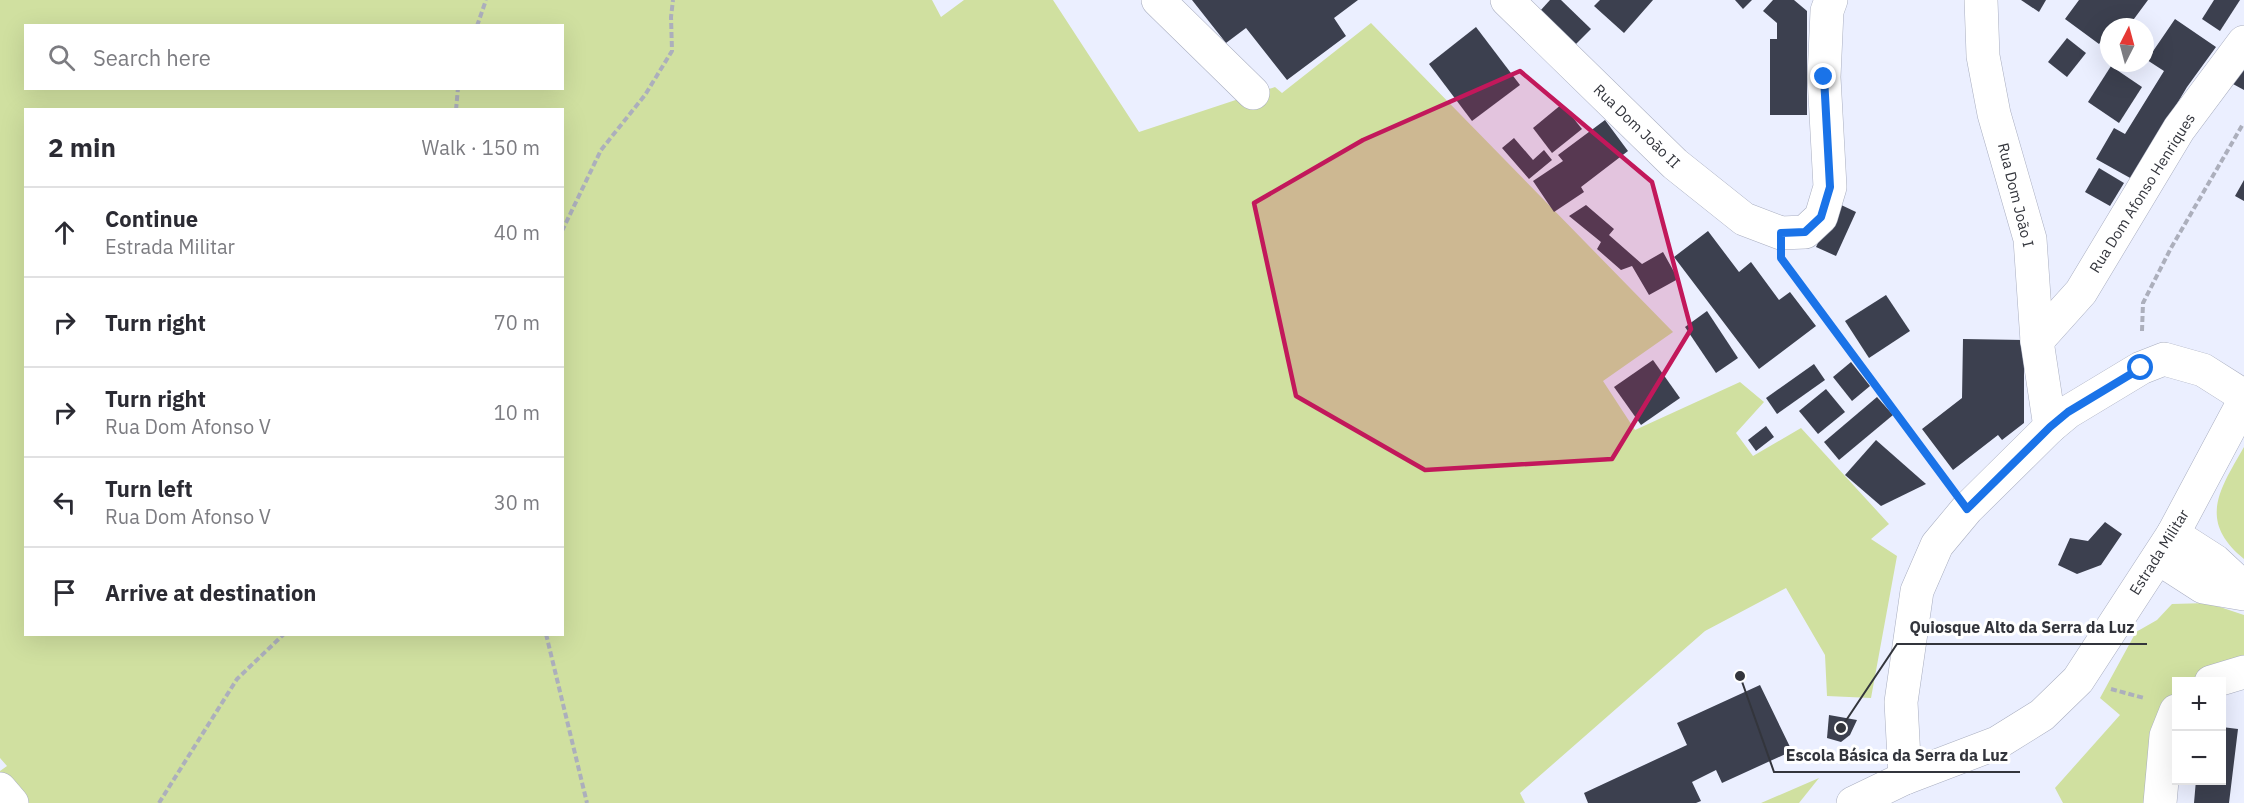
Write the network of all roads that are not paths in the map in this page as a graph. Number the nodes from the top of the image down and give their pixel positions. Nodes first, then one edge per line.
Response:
1 (1158, 0) edge
2 (1507, 0) edge
3 (1832, 0) edge
4 (1981, 0) edge
5 (2244, 42) edge
6 (1253, 93) dead end
7 (2037, 340) junction
8 (2244, 396) edge
9 (2244, 401) edge
10 (2050, 427) junction
11 (2165, 546) junction
12 (2244, 588) edge
13 (2244, 594) edge
14 (2244, 672) edge
15 (2226, 677) edge
16 (2166, 706) edge
17 (1905, 778) junction
18 (0, 789) edge
19 (12, 803) edge
20 (1853, 803) edge
21 (2160, 803) edge

1 - 6 street
2 - 3 street, Rua Dom João II
4 - 7 street, Rua Dom João I
5 - 7 street, Rua Dom Afonso Henriques
7 - 10 street, Rua Dom João I
8 - 10 street
9 - 11 street, Estrada Militar
10 - 17 street
11 - 12 street
11 - 13 street
11 - 17 street, Estrada Militar
14 - 15 street
16 - 21 street
17 - 20 street, Estrada Militar
18 - 19 street

